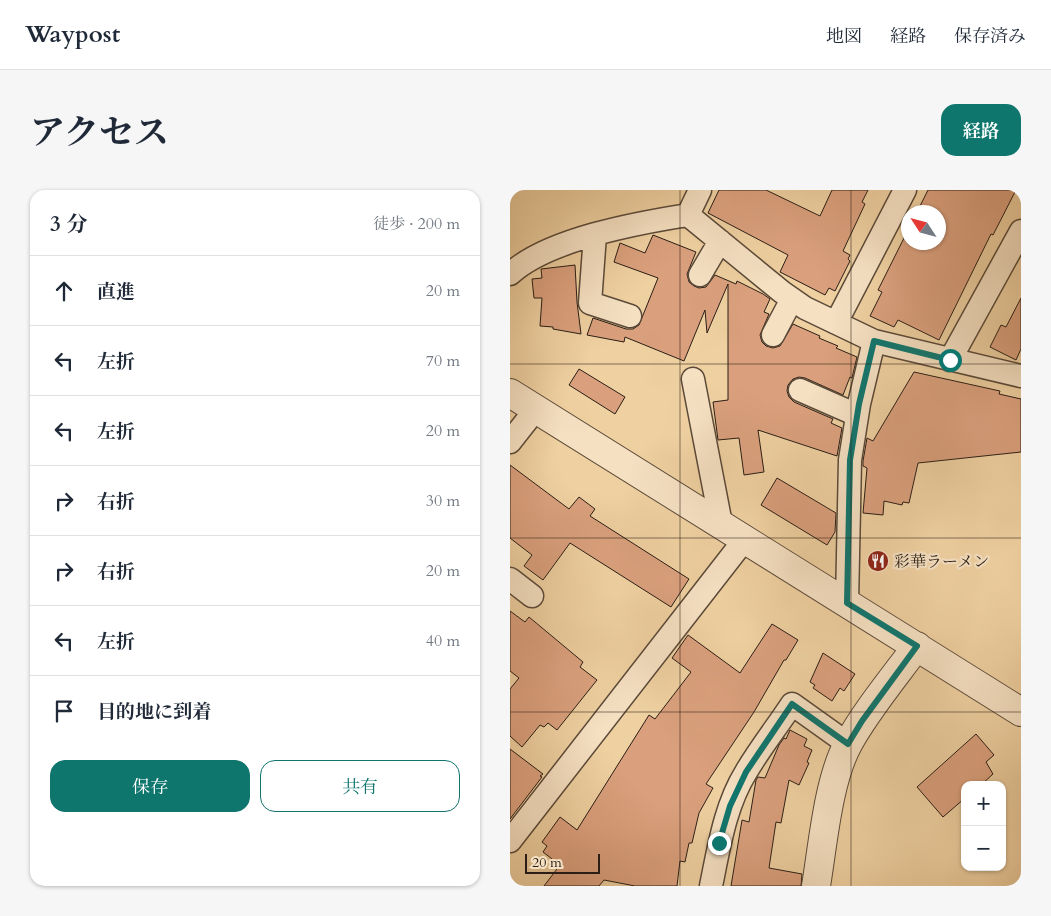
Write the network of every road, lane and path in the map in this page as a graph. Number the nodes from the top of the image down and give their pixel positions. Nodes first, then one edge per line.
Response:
1 (700, 190) edge
2 (905, 190) edge
3 (688, 215) junction
4 (1021, 231) edge
5 (595, 236) junction
6 (720, 241) junction
7 (510, 274) edge
8 (700, 275) dead end
9 (792, 299) junction
10 (630, 316) dead end
11 (836, 323) junction
12 (772, 336) dead end
13 (874, 341) junction
14 (950, 360) junction
15 (1021, 376) edge
16 (693, 379) dead end
17 (800, 390) dead end
18 (510, 393) edge
19 (536, 409) junction
20 (857, 415) junction
21 (510, 442) edge
22 (721, 524) junction
23 (745, 540) junction
24 (510, 580) edge
25 (532, 596) dead end
26 (847, 603) junction
27 (917, 646) junction
28 (1021, 712) edge
29 (848, 744) junction
30 (510, 841) edge
31 (711, 886) edge
32 (816, 886) edge

1 - 3 street
2 - 11 street
3 - 5 street
3 - 6 street
4 - 14 street
5 - 7 street
5 - 10 street
6 - 8 street
6 - 9 street
9 - 11 street
9 - 12 street
11 - 13 street
13 - 14 street
13 - 20 street
14 - 15 street
16 - 22 street
17 - 20 street
18 - 19 street
19 - 21 street
19 - 22 street
20 - 26 street
22 - 23 street
23 - 26 street
23 - 30 street
24 - 25 street
26 - 27 street
27 - 28 street
27 - 29 street
29 - 31 street
29 - 32 street

